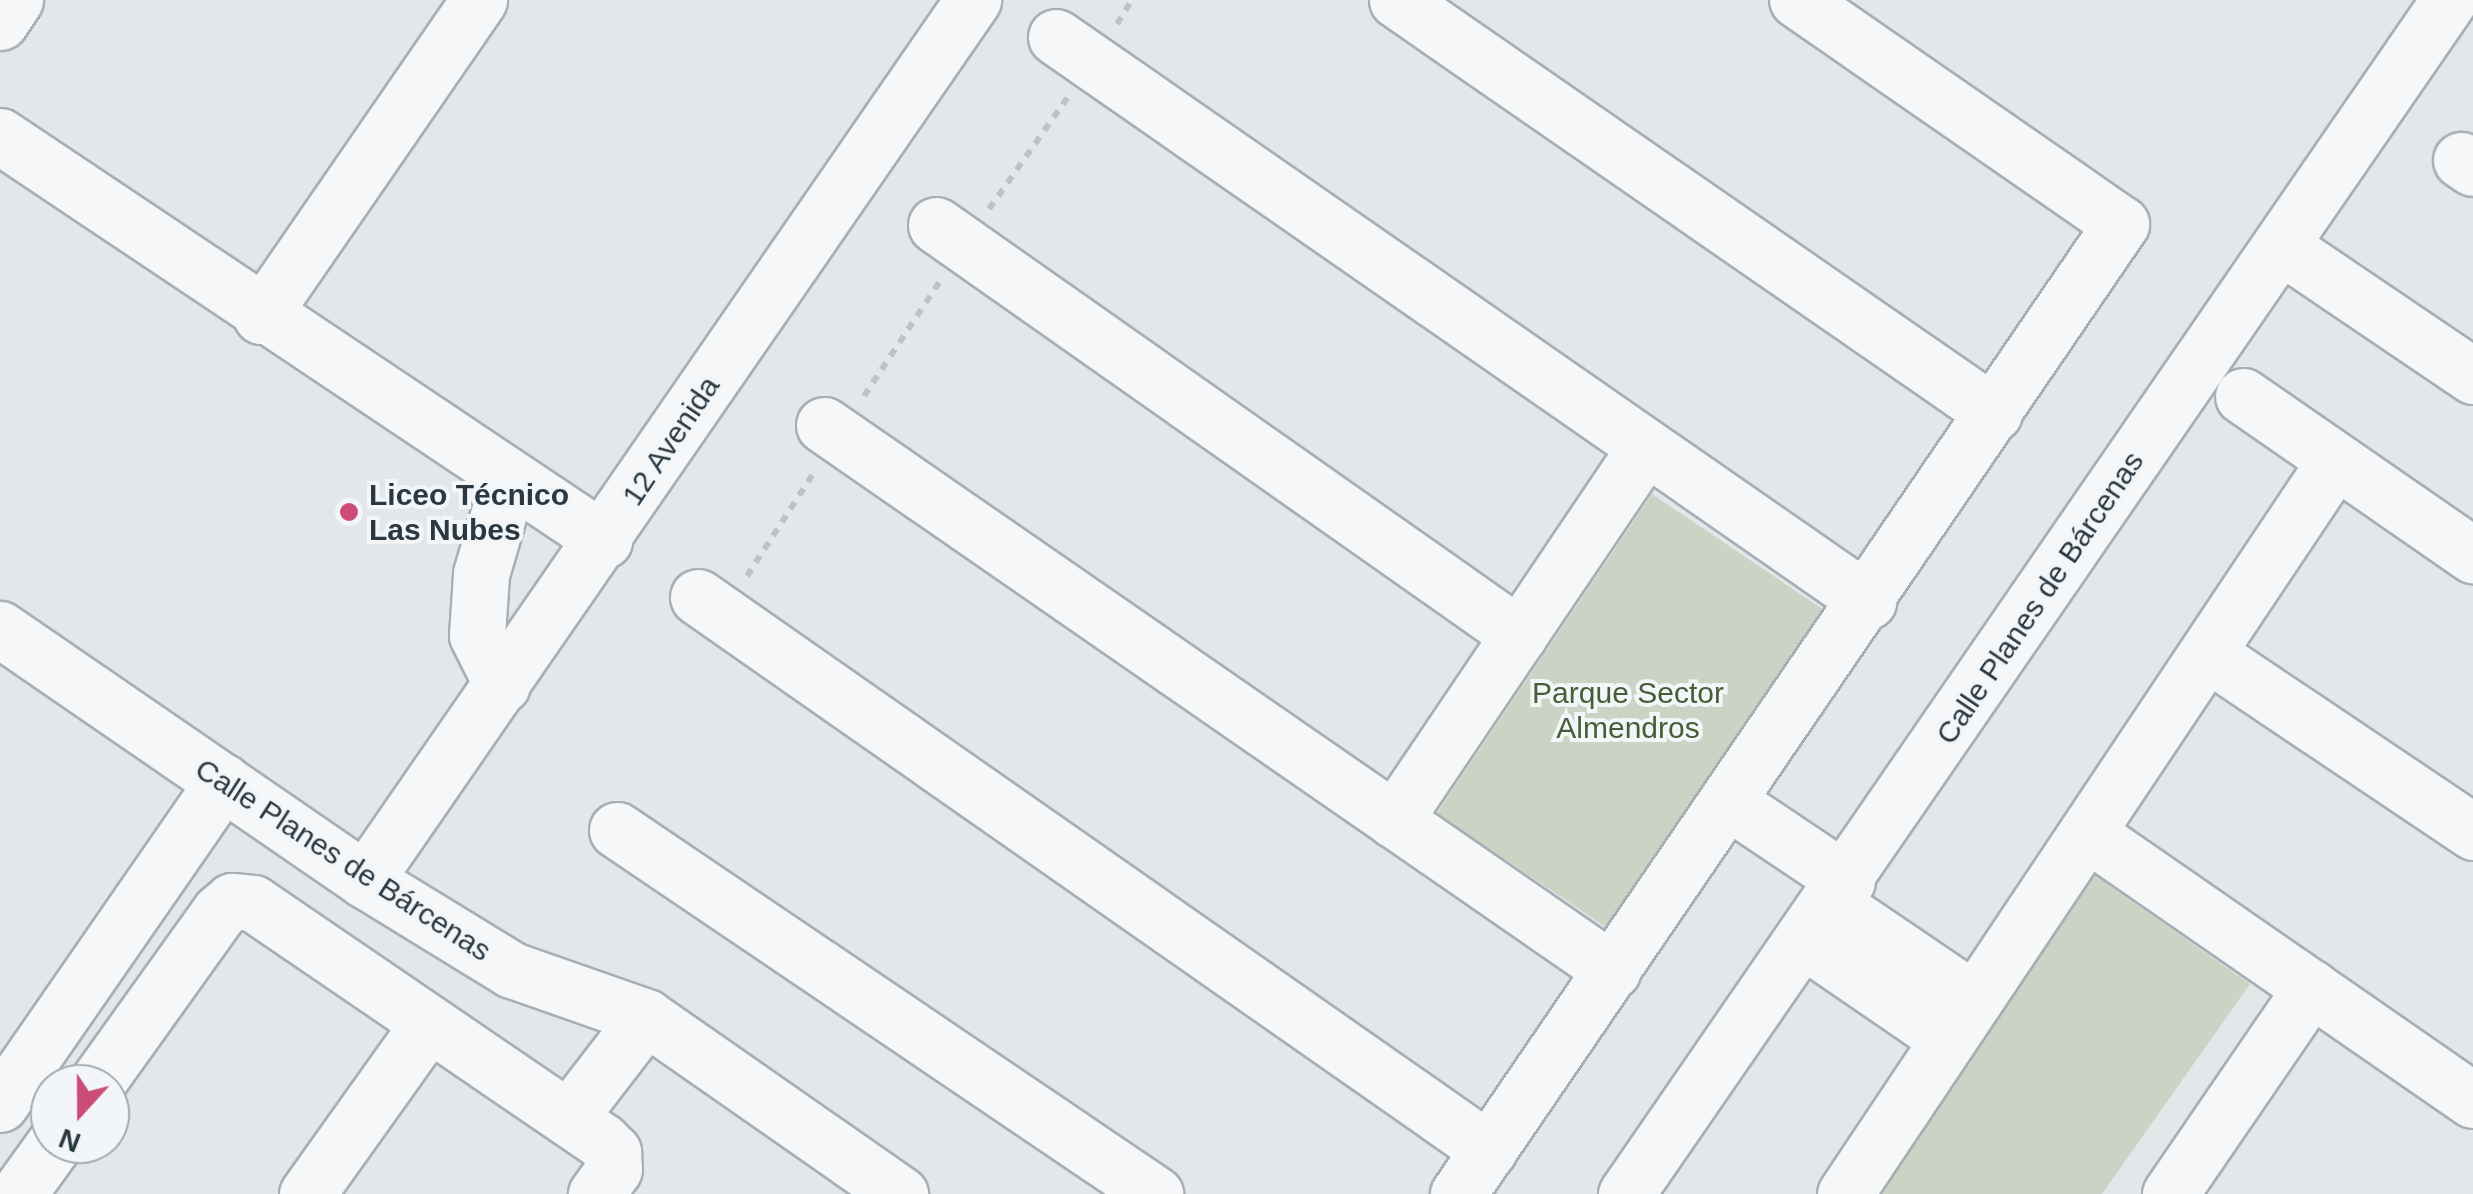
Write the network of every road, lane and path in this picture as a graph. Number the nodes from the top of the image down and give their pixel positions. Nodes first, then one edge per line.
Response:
1 (15, 0) edge
2 (479, 0) edge
3 (973, 0) edge
4 (1132, 0) edge
5 (1397, 0) edge
6 (1797, 0) edge
7 (2449, 0) edge
8 (0, 22) edge
9 (1074, 49) junction
10 (0, 136) edge
11 (950, 234) junction
12 (2282, 246) junction
13 (261, 316) junction
14 (2473, 376) edge
15 (2243, 396) dead end
16 (1994, 413) junction
17 (831, 430) junction
18 (1646, 447) junction
19 (2335, 460) junction
20 (509, 478) junction
21 (604, 540) junction
22 (2473, 556) edge
23 (1868, 601) junction
24 (710, 606) joint
25 (0, 629) edge
26 (1520, 635) junction
27 (2207, 653) junction
28 (502, 686) junction
29 (223, 782) junction
30 (1740, 787) junction
31 (1394, 820) junction
32 (617, 830) dead end
33 (2087, 832) junction
34 (2473, 832) edge
35 (365, 880) junction
36 (1838, 894) junction
37 (1613, 971) junction
38 (2311, 988) junction
39 (646, 1017) junction
40 (1961, 1020) junction
41 (430, 1023) junction
42 (111, 1064) edge
43 (2473, 1100) edge
44 (0, 1104) edge
45 (569, 1117) junction
46 (40, 1164) edge
47 (1474, 1172) edge
48 (2174, 1192) edge
49 (18, 1194) edge
50 (307, 1194) edge
51 (596, 1194) edge
52 (900, 1194) edge
53 (1154, 1194) edge
54 (1626, 1194) edge
55 (1845, 1194) edge

1 - 8 street
2 - 13 street
3 - 21 street, 12 Avenida
4 - 9 path
5 - 16 street
6 - 16 street
7 - 12 street, Calle Planes de Bárcenas
9 - 11 path
9 - 18 street
10 - 13 street
11 - 17 path
11 - 26 street
12 - 14 street
12 - 36 street, Calle Planes de Bárcenas
13 - 20 street
15 - 19 street
16 - 23 street
17 - 24 path
17 - 31 street
18 - 23 street
18 - 26 street
19 - 22 street
19 - 27 street
20 - 21 street
20 - 28 street
21 - 28 street, 12 Avenida
23 - 30 street
24 - 47 street
25 - 29 street, Calle Planes de Bárcenas
26 - 31 street
27 - 33 street
27 - 34 street
28 - 35 street, 12 Avenida
29 - 35 street, Calle Planes de Bárcenas
29 - 44 street
30 - 36 street
30 - 37 street
31 - 37 street
32 - 53 street
33 - 38 street
33 - 40 street
35 - 39 street, Calle Planes de Bárcenas
36 - 40 street
36 - 54 street, Calle Planes de Bárcenas
37 - 47 street
38 - 43 street
38 - 48 street
39 - 45 street
39 - 52 street, Calle Planes de Bárcenas
40 - 55 street
41 - 42 street
41 - 45 street
41 - 50 street
45 - 51 street
46 - 49 street

